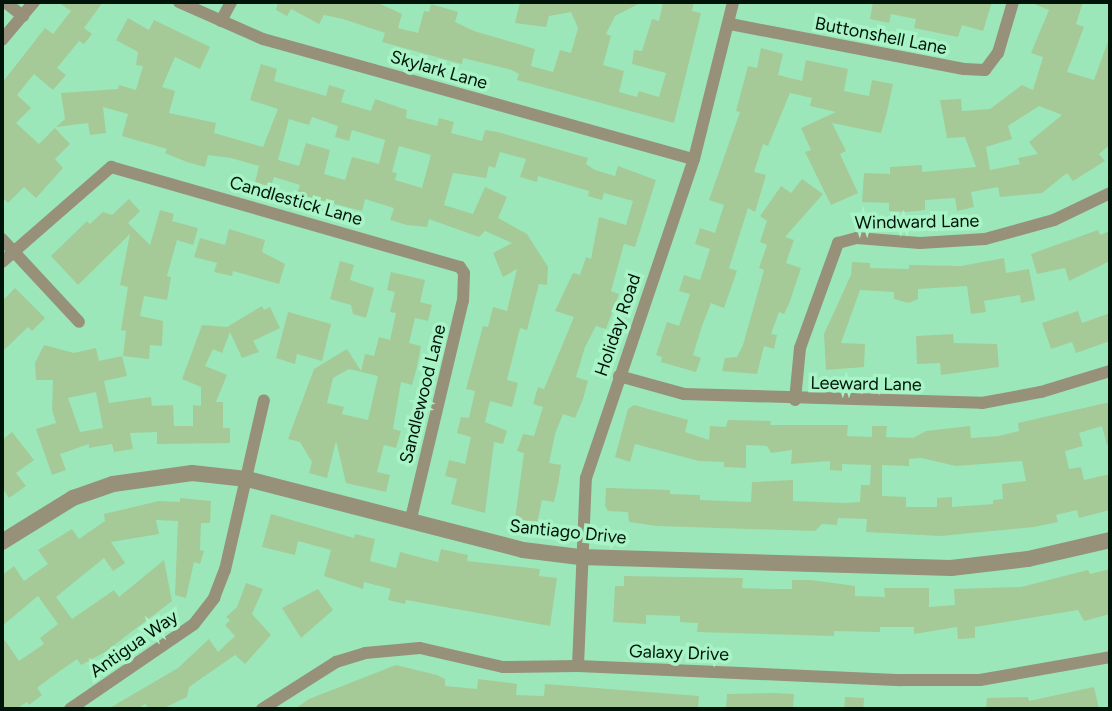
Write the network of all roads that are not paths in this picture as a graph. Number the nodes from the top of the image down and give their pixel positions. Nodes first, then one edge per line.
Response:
1 (5, 2) edge
2 (34, 2) edge
3 (179, 2) edge
4 (231, 2) edge
5 (733, 2) edge
6 (1013, 2) edge
7 (23, 16) junction
8 (220, 21) junction
9 (730, 24) junction
10 (2, 40) edge
11 (694, 159) junction
12 (1110, 194) edge
13 (2, 239) edge
14 (13, 251) junction
15 (2, 262) edge
16 (464, 273) joint
17 (79, 322) dead end
18 (1110, 371) edge
19 (619, 376) junction
20 (264, 400) dead end
21 (795, 400) junction
22 (247, 479) junction
23 (410, 522) junction
24 (1110, 540) edge
25 (2, 542) edge
26 (580, 556) junction
27 (1110, 657) edge
28 (578, 666) junction
29 (70, 709) edge
30 (262, 709) edge

1 - 7 street
2 - 7 street
3 - 8 street, Skylark Lane
4 - 8 street
5 - 9 street, Holiday Road
6 - 9 street, Buttonshell Lane
7 - 10 street
8 - 11 street, Skylark Lane
9 - 11 street, Holiday Road
11 - 19 street, Holiday Road
12 - 21 street, Windward Lane
13 - 14 street
14 - 15 street
14 - 16 street, Candlestick Lane
14 - 17 street
16 - 23 street, Sandlewood Lane
18 - 21 street, Leeward Lane
19 - 21 street, Leeward Lane
19 - 26 street, Holiday Road
20 - 22 street, Antigua Way
22 - 23 street, Santiago Drive
22 - 25 street, Santiago Drive
22 - 29 street, Antigua Way
23 - 26 street, Santiago Drive
24 - 26 street, Santiago Drive
26 - 28 street, Holiday Road
27 - 28 street, Galaxy Drive
28 - 30 street, Galaxy Drive

